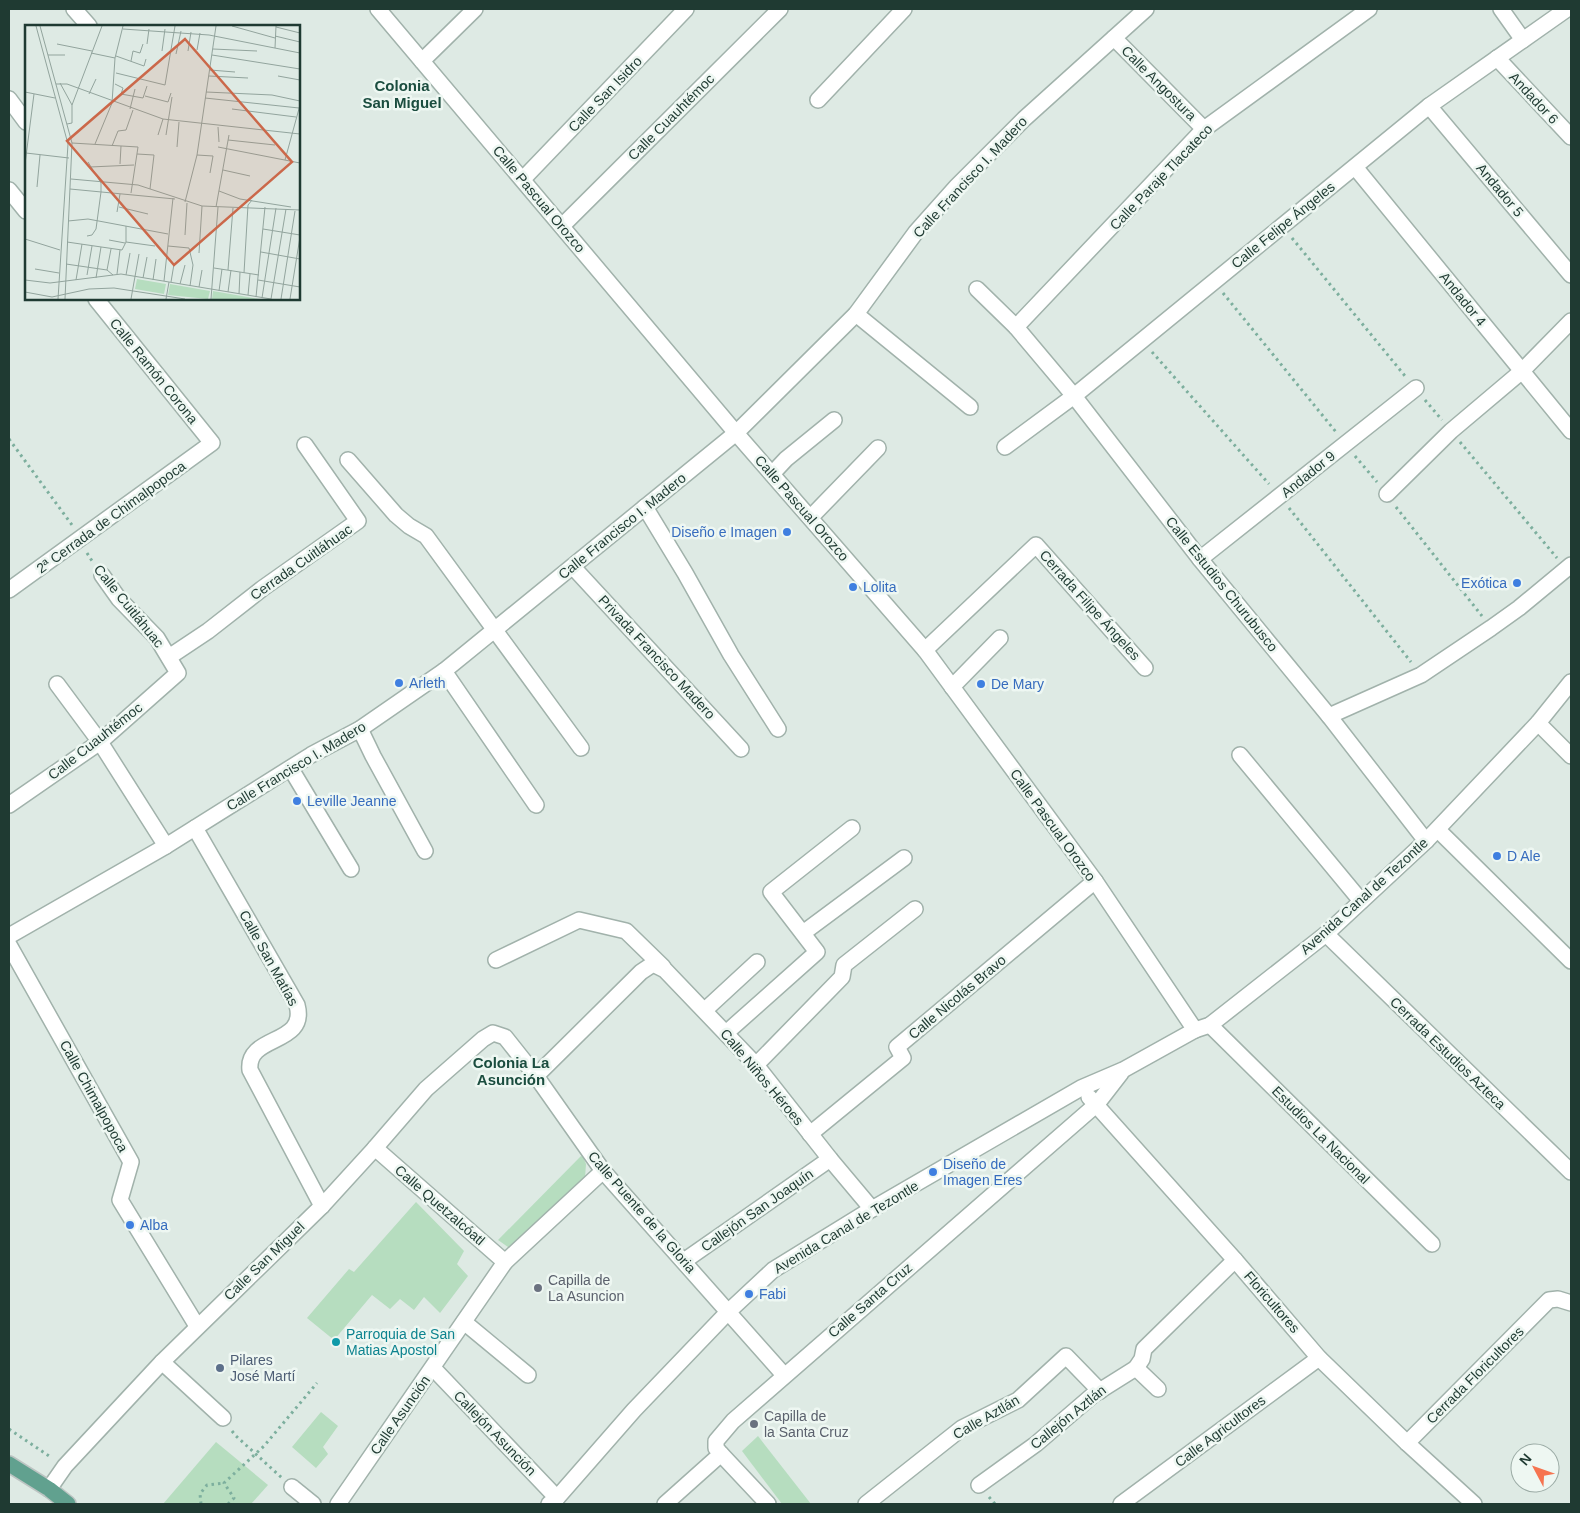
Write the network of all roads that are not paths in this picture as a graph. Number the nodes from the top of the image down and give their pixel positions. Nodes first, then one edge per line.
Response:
1 (74, 9) edge
2 (475, 9) edge
3 (686, 9) edge
4 (780, 9) edge
5 (904, 9) edge
6 (1146, 9) edge
7 (1369, 9) edge
8 (1501, 9) edge
9 (1567, 9) edge
10 (384, 11) edge
11 (88, 25) edge
12 (1114, 38) junction
13 (1523, 40) junction
14 (1497, 58) junction
15 (422, 61) junction
16 (9, 99) edge
17 (818, 100) dead end
18 (1429, 106) junction
19 (25, 121) edge
20 (1204, 129) junction
21 (1571, 137) edge
22 (1355, 167) junction
23 (523, 179) junction
24 (9, 190) edge
25 (25, 211) edge
26 (562, 226) junction
27 (1571, 274) edge
28 (977, 289) dead end
29 (97, 300) edge
30 (856, 314) junction
31 (1571, 321) edge
32 (1016, 327) junction
33 (1522, 371) junction
34 (1416, 388) dead end
35 (1074, 396) junction
36 (970, 407) dead end
37 (834, 420) dead end
38 (1571, 431) edge
39 (736, 433) junction
40 (212, 443) joint
41 (305, 445) dead end
42 (1005, 447) dead end
43 (878, 448) dead end
44 (348, 460) dead end
45 (772, 474) junction
46 (1387, 494) dead end
47 (645, 507) junction
48 (811, 518) junction
49 (1200, 559) junction
50 (1571, 565) edge
51 (572, 567) junction
52 (102, 575) road end
53 (9, 590) edge
54 (494, 630) junction
55 (1000, 638) dead end
56 (925, 650) junction
57 (169, 657) junction
58 (1145, 668) dead end
59 (444, 671) junction
60 (178, 673) joint
61 (1571, 682) edge
62 (57, 684) dead end
63 (952, 688) junction
64 (1329, 716) junction
65 (1538, 723) junction
66 (360, 728) junction
67 (778, 728) dead end
68 (100, 742) junction
69 (581, 748) dead end
70 (741, 749) dead end
71 (1240, 755) dead end
72 (1571, 756) edge
73 (291, 769) junction
74 (9, 805) edge
75 (536, 805) dead end
76 (195, 828) junction
77 (852, 828) dead end
78 (1438, 830) junction
79 (1426, 841) junction
80 (166, 846) junction
81 (425, 851) dead end
82 (904, 858) dead end
83 (350, 869) dead end
84 (1095, 881) junction
85 (1361, 900) junction
86 (914, 909) dead end
87 (803, 933) junction
88 (1326, 934) junction
89 (9, 936) edge
90 (9, 945) edge
91 (496, 960) dead end
92 (1571, 961) edge
93 (757, 962) dead end
94 (666, 970) junction
95 (705, 1010) junction
96 (1202, 1028) junction
97 (726, 1033) junction
98 (484, 1039) joint
99 (756, 1065) junction
100 (1123, 1070) junction
101 (536, 1076) junction
102 (1081, 1088) junction
103 (1096, 1104) junction
104 (810, 1134) junction
105 (375, 1148) junction
106 (830, 1159) junction
107 (603, 1171) junction
108 (1571, 1172) edge
109 (322, 1206) junction
110 (872, 1209) junction
111 (1432, 1244) dead end
112 (1235, 1260) junction
113 (684, 1261) junction
114 (505, 1262) junction
115 (1571, 1303) edge
116 (728, 1312) junction
117 (464, 1322) junction
118 (197, 1326) junction
119 (1319, 1358) junction
120 (162, 1362) junction
121 (432, 1368) junction
122 (1136, 1368) junction
123 (528, 1375) dead end
124 (784, 1375) junction
125 (1158, 1389) dead end
126 (1100, 1391) junction
127 (223, 1418) road end
128 (1407, 1444) junction
129 (721, 1454) junction
130 (9, 1464) edge
131 (979, 1486) dead end
132 (292, 1488) road end
133 (49, 1489) junction
134 (553, 1501) edge
135 (68, 1504) edge
136 (313, 1504) edge
137 (337, 1504) edge
138 (665, 1504) edge
139 (768, 1504) edge
140 (868, 1504) edge
141 (1121, 1504) edge
142 (1474, 1504) edge

1 - 11 street
2 - 15 street
3 - 23 street, Calle San Isidro
4 - 26 street, Calle Cuauhtémoc
5 - 17 street
6 - 12 street, Calle Francisco I. Madero
7 - 20 street, Calle Paraje Tlacateco
8 - 13 street
9 - 13 street, Calle Felipe Ángeles
10 - 15 street, Calle Pascual Orozco
12 - 20 street, Calle Angostura
12 - 30 street, Calle Francisco I. Madero
13 - 14 street, Calle Felipe Ángeles
14 - 18 street, Calle Felipe Ángeles
14 - 21 street, Andador 6
15 - 23 street, Calle Pascual Orozco
16 - 19 street
18 - 22 street, Calle Felipe Ángeles
18 - 27 street, Andador 5
20 - 32 street, Calle Paraje Tlacateco
22 - 33 street, Andador 4
22 - 35 street, Calle Felipe Ángeles
23 - 26 street, Calle Pascual Orozco
24 - 25 street
26 - 39 street, Calle Pascual Orozco
28 - 32 street, Calle Estudios Churubusco
29 - 40 street, Calle Ramón Corona
30 - 36 street
30 - 39 street, Calle Francisco I. Madero
31 - 33 street
32 - 35 street, Calle Estudios Churubusco
33 - 38 street, Andador 4
33 - 46 street
34 - 49 street, Andador 9
35 - 42 street, Calle Felipe Ángeles
35 - 49 street, Calle Estudios Churubusco
37 - 45 street
39 - 45 street, Calle Pascual Orozco
39 - 47 street, Calle Francisco I. Madero
40 - 53 street, 2ª Cerrada de Chimalpopoca
41 - 57 street, Cerrada Cuitláhuac
43 - 48 street
44 - 54 street
45 - 48 street, Calle Pascual Orozco
47 - 51 street, Calle Francisco I. Madero
47 - 67 street
48 - 56 street, Calle Pascual Orozco
49 - 64 street, Calle Estudios Churubusco
50 - 64 street
51 - 54 street, Calle Francisco I. Madero
51 - 70 street, Privada Francisco Madero
52 - 57 street, Calle Cuitláhuac
54 - 59 street, Calle Francisco I. Madero
54 - 69 street
55 - 63 street
56 - 58 street, Cerrada Filipe Ángeles
56 - 63 street, Calle Pascual Orozco
57 - 60 street, Calle Cuitláhuac
59 - 66 street, Calle Francisco I. Madero
59 - 75 street
60 - 68 street, Calle Cuauhtémoc
61 - 65 street, Avenida Canal de Tezontle
62 - 68 street
63 - 84 street, Calle Pascual Orozco
64 - 79 street, Calle Estudios Churubusco
65 - 72 street
65 - 78 street, Avenida Canal de Tezontle
66 - 73 street, Calle Francisco I. Madero
66 - 81 street
68 - 74 street, Calle Cuauhtémoc
68 - 80 street
71 - 85 street
73 - 76 street, Calle Francisco I. Madero
73 - 83 street
76 - 80 street, Calle Francisco I. Madero
76 - 109 street, Calle San Matías
77 - 87 street
78 - 79 street, Avenida Canal de Tezontle
78 - 92 street
79 - 85 street, Avenida Canal de Tezontle
80 - 89 street, Calle Francisco I. Madero
82 - 87 street
84 - 96 street, Calle Pascual Orozco
84 - 104 street, Calle Nicolás Bravo
85 - 88 street, Avenida Canal de Tezontle
86 - 99 street
87 - 97 street
88 - 96 street, Avenida Canal de Tezontle
88 - 108 street, Cerrada Estudios Azteca
90 - 118 street, Calle Chimalpopoca
91 - 94 street, Calle Niños Héroes
93 - 95 street
94 - 95 street, Calle Niños Héroes
94 - 101 street
95 - 97 street, Calle Niños Héroes
96 - 100 street, Avenida Canal de Tezontle
96 - 111 street, Estudios La Nacional
97 - 99 street, Calle Niños Héroes
98 - 101 street, Calle Puente de la Gloria
98 - 105 street, Calle San Miguel
99 - 104 street, Calle Niños Héroes
100 - 102 street, Avenida Canal de Tezontle
100 - 103 street, Avenida Canal de Tezontle
101 - 107 street, Calle Puente de la Gloria
102 - 103 street, Floricultores
102 - 110 street, Avenida Canal de Tezontle
103 - 112 street, Floricultores
103 - 124 street, Calle Santa Cruz
104 - 106 street, Calle Niños Héroes
105 - 109 street, Calle San Miguel
105 - 114 street, Calle Quetzalcóatl
106 - 110 street, Calle Niños Héroes
106 - 113 street, Callejón San Joaquín
107 - 113 street, Calle Puente de la Gloria
107 - 114 street, Calle Asunción
109 - 118 street, Calle San Miguel
110 - 116 street, Avenida Canal de Tezontle
112 - 119 street, Floricultores
112 - 122 street
113 - 116 street, Calle Puente de la Gloria
114 - 117 street, Calle Asunción
115 - 128 street, Cerrada Floricultores
116 - 124 street, Calle Puente de la Gloria
116 - 134 street, Avenida Canal de Tezontle
117 - 121 street, Calle Asunción
117 - 123 street
118 - 120 street, Calle San Miguel
119 - 128 street, Floricultores
119 - 141 street, Calle Agricultores
120 - 127 street
120 - 133 street, Calle San Miguel
121 - 134 street, Callejón Asunción
121 - 137 street, Calle Asunción
122 - 125 street
122 - 126 street, Callejón Aztlán
124 - 129 street, Calle Santa Cruz
126 - 131 street, Callejón Aztlán
126 - 140 street, Calle Aztlán
128 - 142 street, Floricultores
129 - 138 street
129 - 139 street
130 - 133 main road
132 - 136 street
133 - 135 main road

